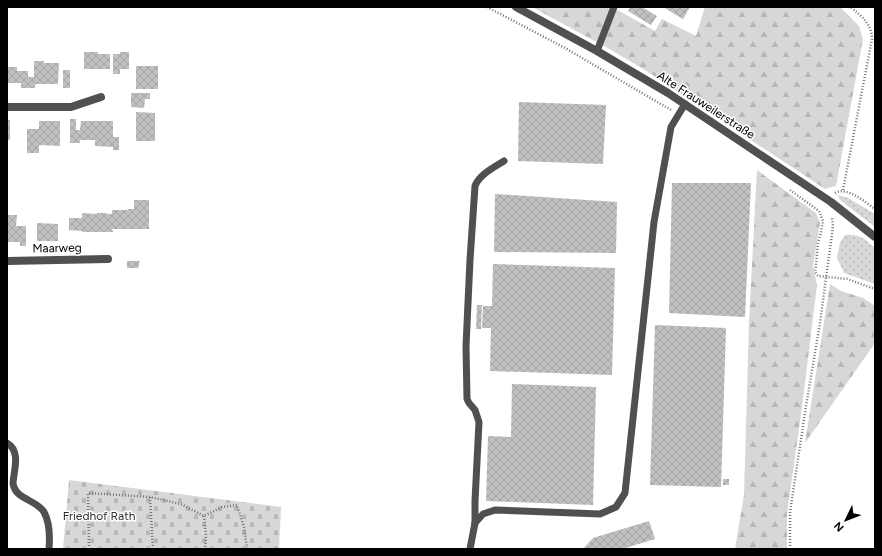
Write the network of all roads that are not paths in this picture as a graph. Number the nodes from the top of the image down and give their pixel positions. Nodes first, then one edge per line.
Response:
1 (516, 7) edge
2 (614, 7) edge
3 (597, 51) junction
4 (100, 97) dead end
5 (685, 104) junction
6 (7, 106) edge
7 (504, 161) dead end
8 (875, 237) edge
9 (108, 259) dead end
10 (7, 260) edge
11 (7, 443) edge
12 (475, 524) junction
13 (50, 549) edge
14 (470, 549) edge

1 - 3 street, Alte Frauweilerstraße
2 - 3 lane
3 - 5 street, Alte Frauweilerstraße
4 - 6 street
5 - 8 street, Alte Frauweilerstraße
5 - 12 lane
7 - 12 lane
9 - 10 street, Maarweg
11 - 13 lane
12 - 14 lane

